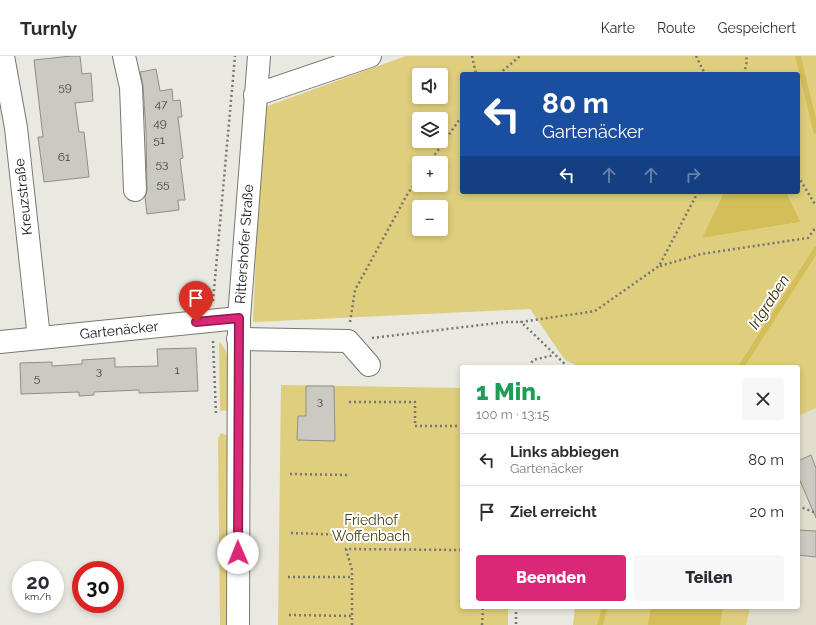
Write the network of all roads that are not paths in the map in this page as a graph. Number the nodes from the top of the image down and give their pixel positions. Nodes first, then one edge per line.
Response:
1 (3, 56) edge
2 (124, 56) edge
3 (258, 56) edge
4 (370, 56) edge
5 (255, 95) junction
6 (135, 190) dead end
7 (239, 329) junction
8 (39, 338) junction
9 (0, 342) edge
10 (369, 365) dead end
11 (238, 625) edge

1 - 8 street, Kreuzstraße
2 - 6 street
3 - 5 street, Rittershofer Straße
4 - 5 street
5 - 7 street, Rittershofer Straße
7 - 8 street, Gartenäcker
7 - 10 street, Gartenäcker
7 - 11 street, Rittershofer Straße
8 - 9 street, Gartenäcker

